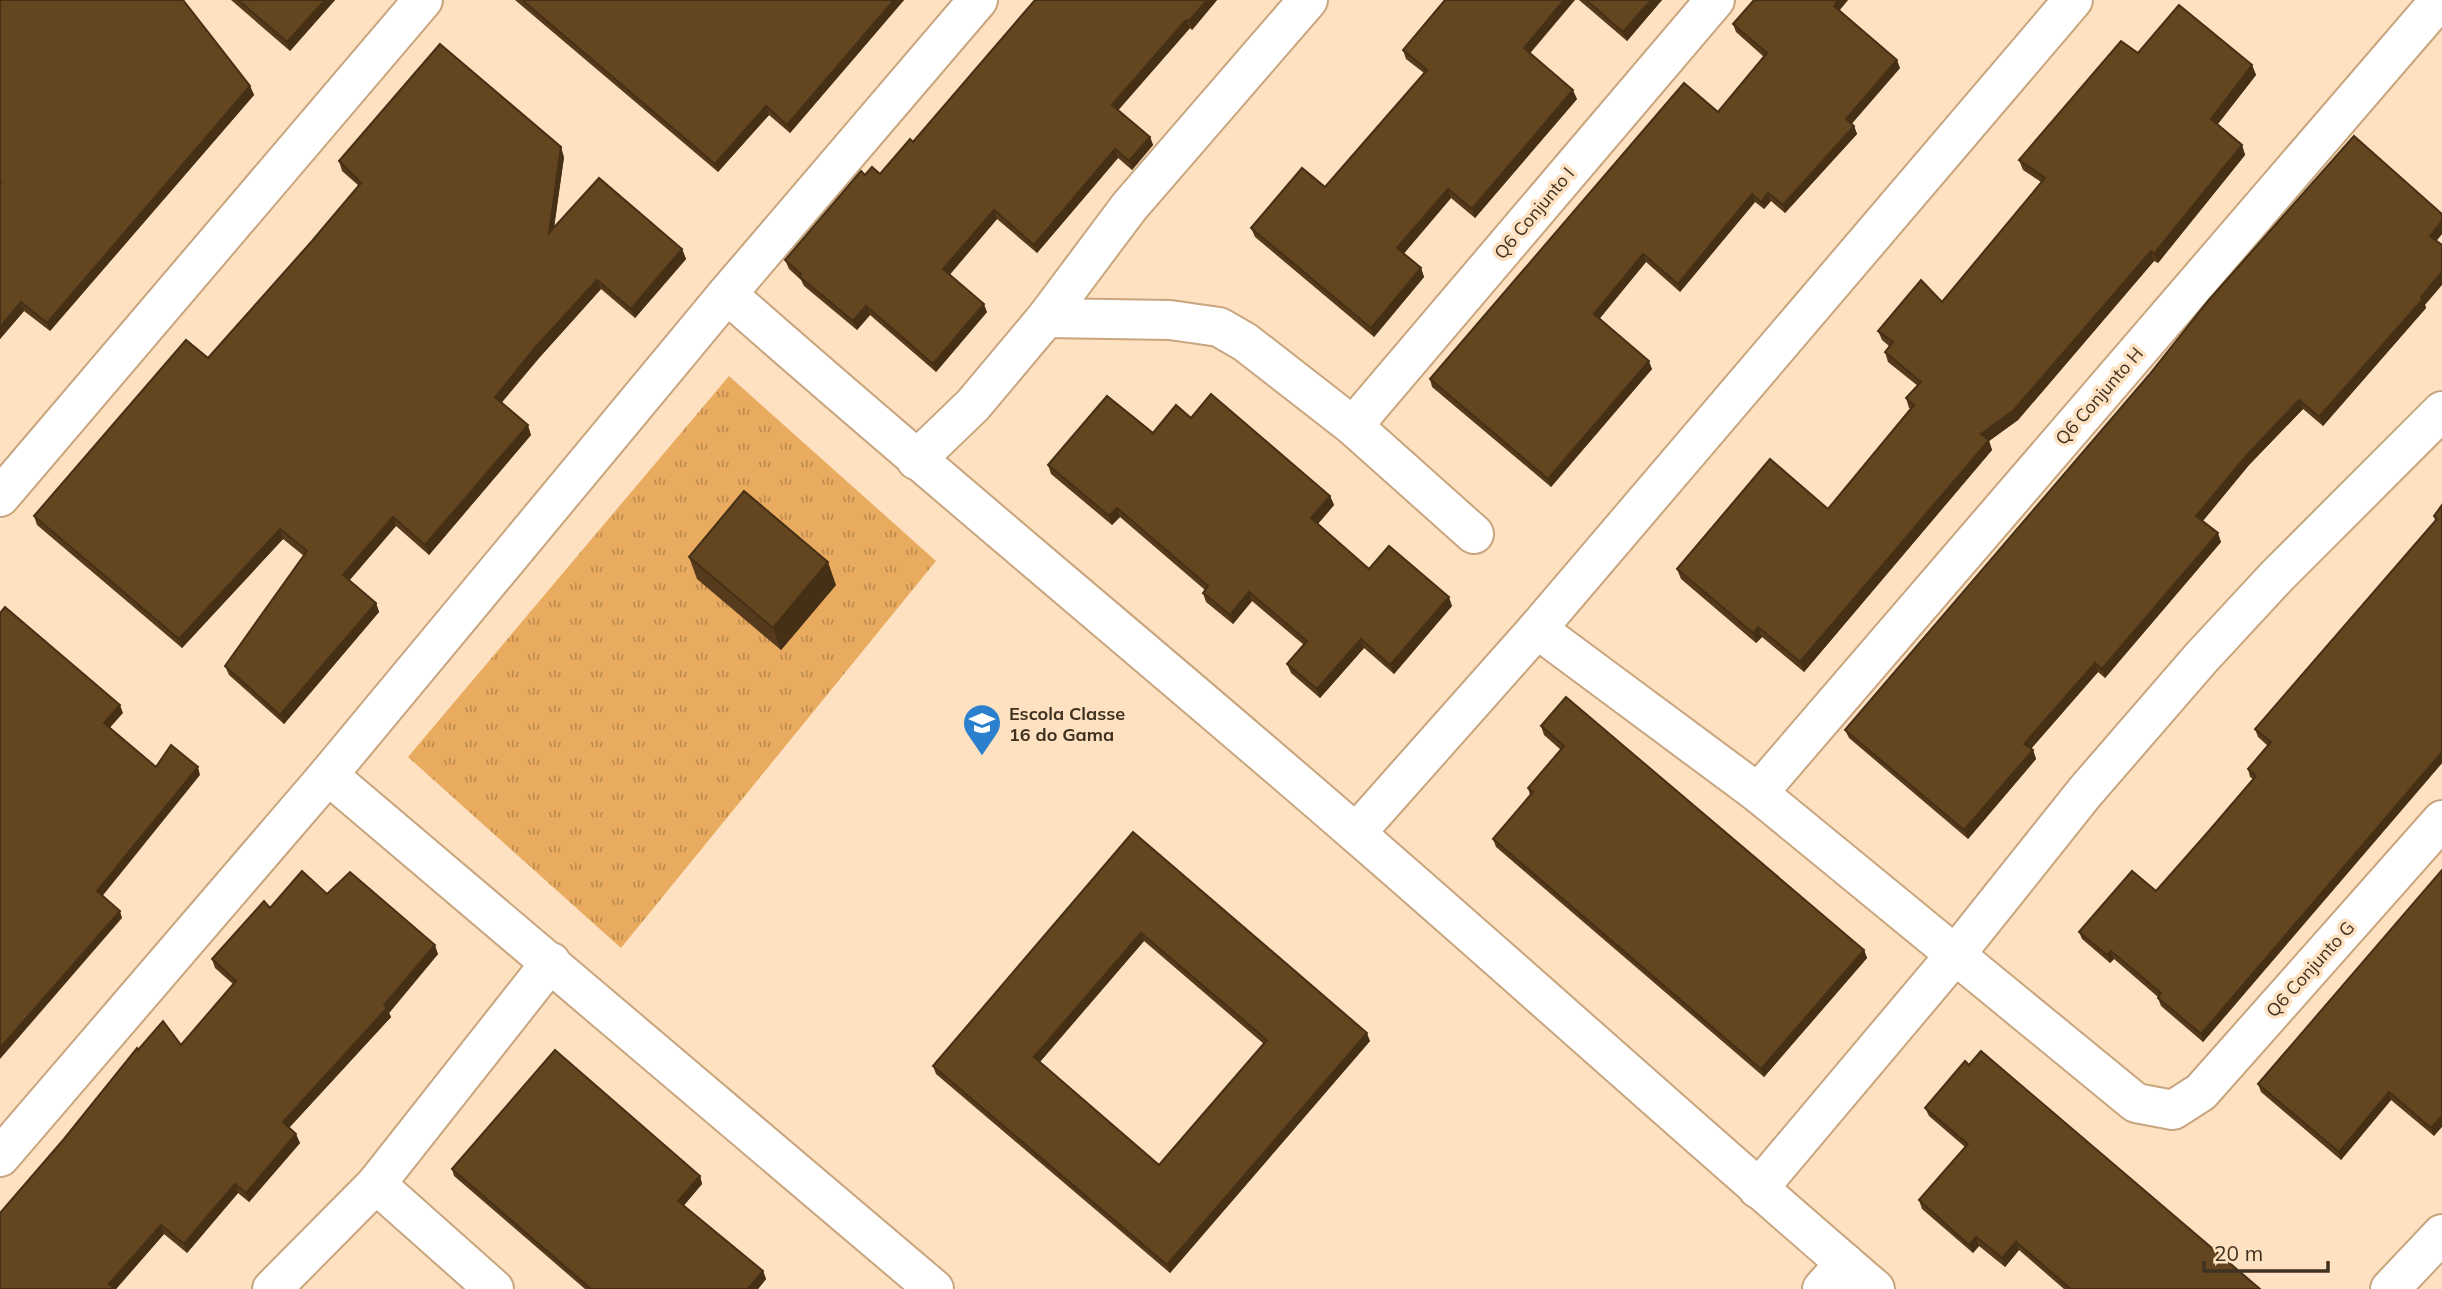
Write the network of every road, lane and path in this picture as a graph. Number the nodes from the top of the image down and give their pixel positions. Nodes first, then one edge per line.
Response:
1 (423, 0) edge
2 (978, 0) edge
3 (1308, 0) edge
4 (1715, 0) edge
5 (2073, 0) edge
6 (2440, 0) edge
7 (727, 294) junction
8 (1045, 318) junction
9 (2442, 411) edge
10 (1353, 426) junction
11 (916, 460) junction
12 (0, 497) edge
13 (1474, 534) dead end
14 (1537, 629) junction
15 (328, 775) junction
16 (1758, 793) junction
17 (2442, 821) edge
18 (1356, 833) junction
19 (1955, 955) junction
20 (551, 962) junction
21 (0, 1157) edge
22 (376, 1184) junction
23 (1758, 1189) junction
24 (2442, 1234) edge
25 (1833, 1276) edge
26 (272, 1289) edge
27 (494, 1289) edge
28 (934, 1289) edge
29 (1875, 1289) edge
30 (2390, 1289) edge

1 - 12 street
2 - 7 street
3 - 8 street
4 - 10 street, Q6 Conjunto I
5 - 14 street
6 - 16 street, Q6 Conjunto H
7 - 11 street
7 - 15 street
8 - 10 street
8 - 11 street
9 - 19 street
10 - 13 street
11 - 18 street
14 - 16 street
14 - 18 street
15 - 20 street
15 - 21 street
16 - 19 street
17 - 19 street, Q6 Conjunto G
18 - 23 street
19 - 23 street
20 - 22 street
20 - 28 street
22 - 26 street
22 - 27 street
23 - 25 street
24 - 30 street
25 - 29 street

